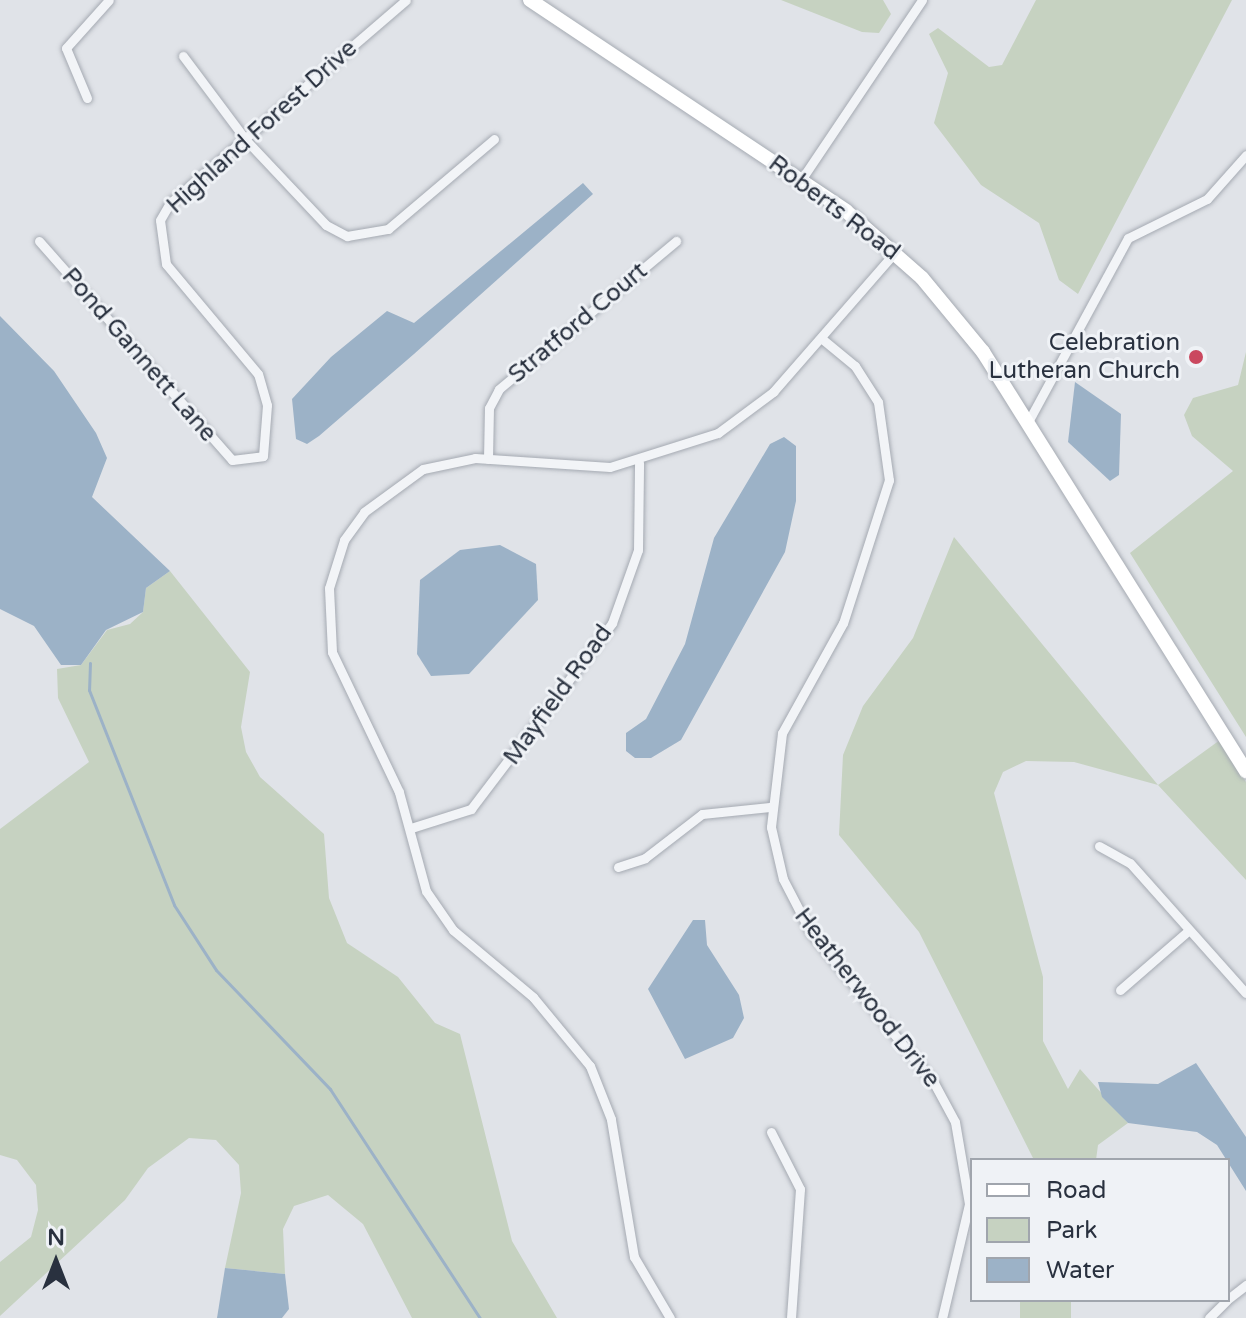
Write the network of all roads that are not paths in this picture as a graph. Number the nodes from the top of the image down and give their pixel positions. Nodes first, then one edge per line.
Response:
1 (109, 0) edge
2 (406, 0) edge
3 (530, 0) edge
4 (922, 0) edge
5 (183, 56) dead end
6 (87, 98) dead end
7 (245, 139) junction
8 (494, 139) dead end
9 (1246, 155) edge
10 (801, 180) junction
11 (39, 241) dead end
12 (676, 241) dead end
13 (895, 252) junction
14 (821, 338) junction
15 (1028, 422) junction
16 (488, 459) junction
17 (243, 461) joint
18 (639, 463) junction
19 (1246, 771) edge
20 (770, 807) junction
21 (411, 828) junction
22 (1099, 846) dead end
23 (618, 867) dead end
24 (1189, 930) junction
25 (1120, 990) dead end
26 (1246, 993) edge
27 (771, 1132) dead end
28 (1246, 1285) edge
29 (1230, 1298) edge
30 (670, 1318) edge
31 (791, 1318) edge
32 (942, 1318) edge

1 - 6 street
2 - 7 street, Highland Forest Drive
3 - 10 main road, Roberts Road
4 - 10 street
5 - 7 street
7 - 8 street
7 - 17 street, Highland Forest Drive
9 - 15 street
10 - 13 main road, Roberts Road
11 - 17 street, Pond Gannett Lane
12 - 16 street, Stratford Court
13 - 14 street
13 - 15 main road, Roberts Road
14 - 18 street
14 - 20 street, Heatherwood Drive
15 - 19 main road, Roberts Road
16 - 18 street
16 - 21 street
18 - 21 street, Mayfield Road
20 - 23 street
20 - 32 street, Heatherwood Drive
21 - 30 street
22 - 24 street
24 - 25 street
24 - 26 street
27 - 31 street
28 - 29 street

